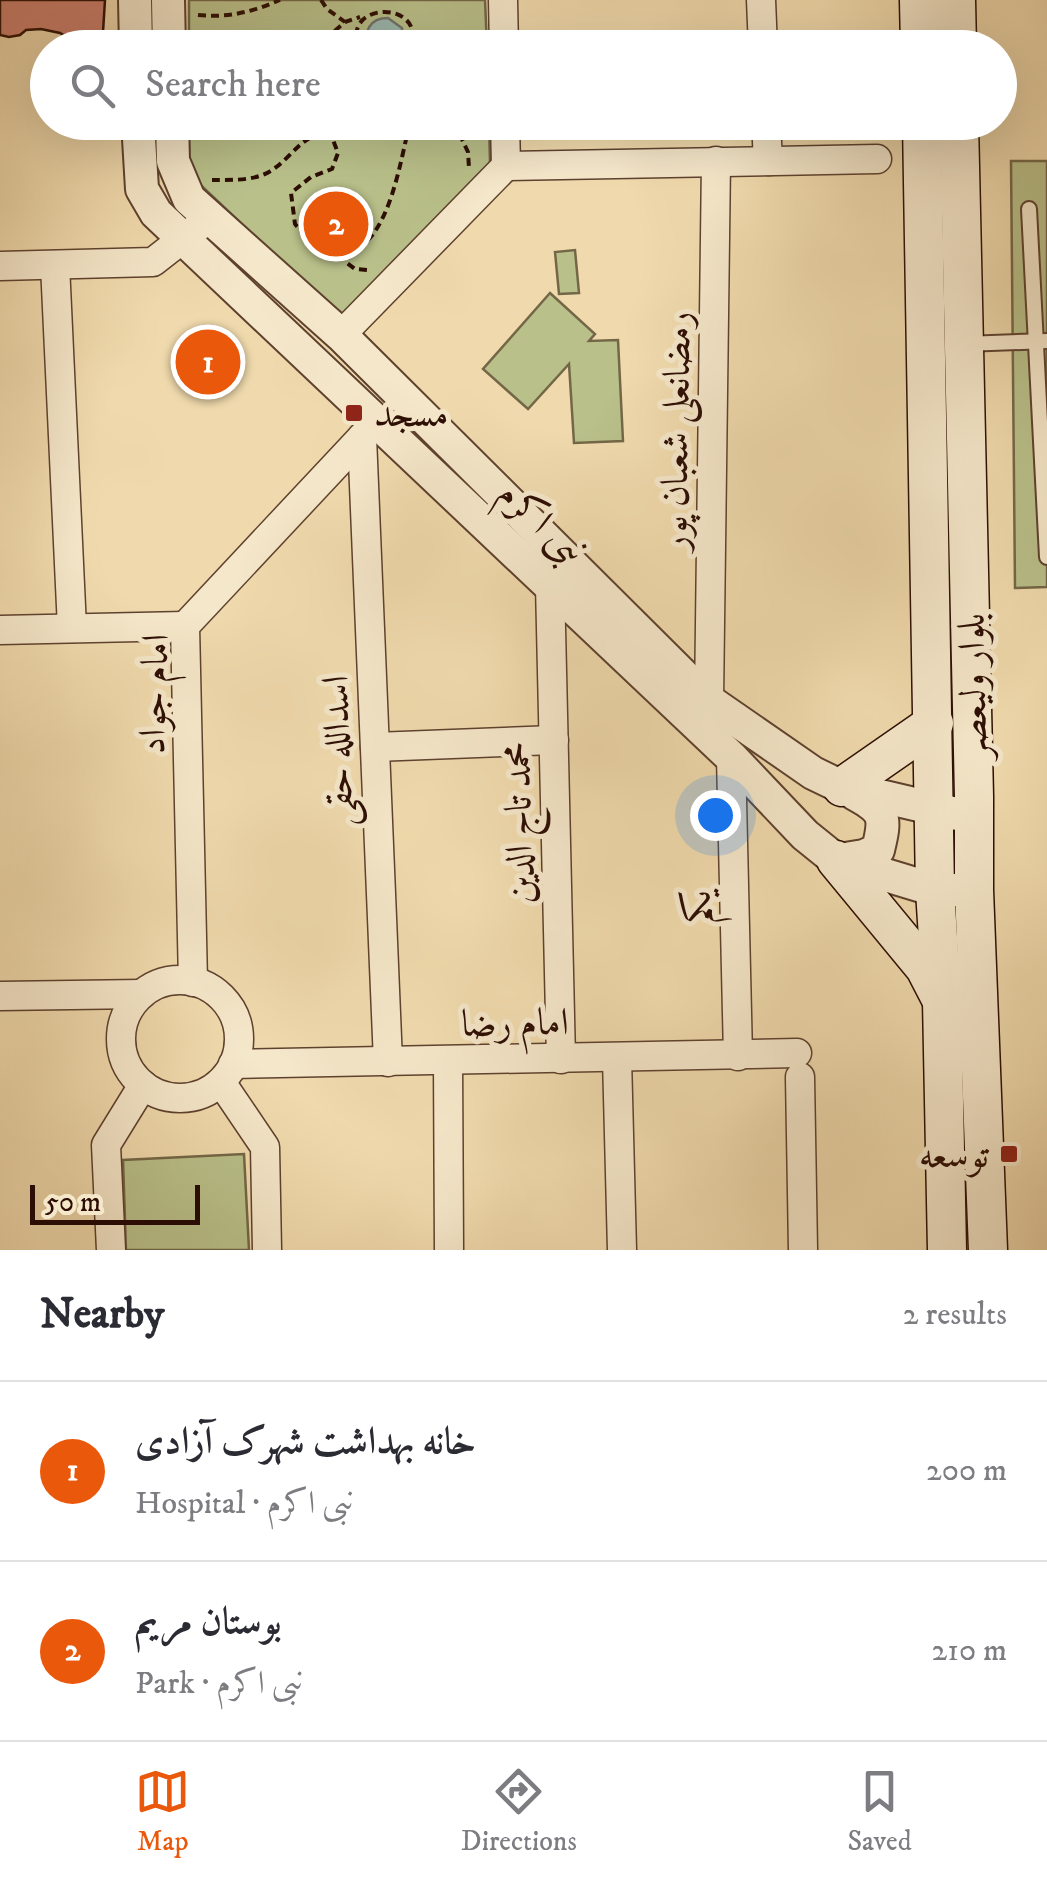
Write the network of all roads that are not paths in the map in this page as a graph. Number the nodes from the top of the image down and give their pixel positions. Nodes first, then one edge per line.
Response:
1 (135, 0) edge
2 (503, 0) edge
3 (761, 0) edge
4 (919, 0) edge
5 (956, 0) edge
6 (136, 30) edge
7 (504, 30) edge
8 (762, 30) edge
9 (920, 30) edge
10 (957, 30) edge
11 (139, 140) edge
12 (172, 140) edge
13 (505, 140) edge
14 (767, 140) edge
15 (922, 140) edge
16 (958, 140) edge
17 (878, 159) dead end
18 (768, 160) junction
19 (716, 161) junction
20 (506, 166) junction
21 (1029, 209) dead end
22 (208, 219) junction
23 (181, 240) junction
24 (55, 265) junction
25 (0, 266) edge
26 (341, 335) junction
27 (1041, 341) edge
28 (963, 344) junction
29 (370, 429) junction
30 (1047, 558) edge
31 (550, 585) junction
32 (184, 626) junction
33 (72, 628) junction
34 (0, 630) edge
35 (709, 702) junction
36 (934, 723) junction
37 (554, 740) junction
38 (375, 747) junction
39 (731, 757) junction
40 (842, 787) junction
41 (935, 811) junction
42 (973, 816) junction
43 (836, 860) junction
44 (935, 890) junction
45 (974, 890) junction
46 (193, 982) junction
47 (142, 994) junction
48 (0, 996) edge
49 (942, 1000) junction
50 (738, 1056) junction
51 (561, 1058) junction
52 (618, 1058) junction
53 (448, 1060) junction
54 (388, 1062) junction
55 (227, 1073) junction
56 (143, 1085) junction
57 (110, 1250) edge
58 (267, 1250) edge
59 (450, 1250) edge
60 (622, 1250) edge
61 (802, 1250) edge
62 (947, 1250) edge
63 (988, 1250) edge

1 - 6 street
2 - 7 street
3 - 8 street
4 - 9 main road
5 - 10 main road
11 - 23 street, نبی اکرم
12 - 22 street, نبی اکرم
13 - 20 street
14 - 18 street
15 - 36 main road, بلوار ولیعصر
16 - 28 main road, بلوار ولیعصر
17 - 18 street
18 - 19 street
19 - 20 street
19 - 35 street, رمضانعلی شعبان پور
20 - 26 street
21 - 27 lane
22 - 23 street
22 - 26 street, نبی اکرم
23 - 24 street
23 - 29 street, نبی اکرم
24 - 25 street
24 - 33 street
26 - 35 street, نبی اکرم
27 - 28 lane
27 - 30 lane
28 - 42 main road, بلوار ولیعصر
29 - 31 street, نبی اکرم
29 - 32 street, امام جواد
29 - 38 street, اسدالله حقی
31 - 37 street, محمد تاج الدین
31 - 39 street, نبی اکرم
32 - 33 street
32 - 46 street, امام جواد
33 - 34 street
35 - 40 street, نبی اکرم
36 - 40 main road
36 - 41 main road, بلوار ولیعصر
37 - 38 street
37 - 51 street, محمد تاج الدین
38 - 54 street, اسدالله حقی
39 - 43 street, نبی اکرم
39 - 50 street, یکم
40 - 41 street, نبی اکرم
40 - 43 street
41 - 42 street, نبی اکرم
41 - 44 main road, بلوار ولیعصر
42 - 45 main road, بلوار ولیعصر
43 - 44 street, نبی اکرم
43 - 49 main road
44 - 45 street, نبی اکرم
44 - 49 main road, بلوار ولیعصر
45 - 63 main road, بلوار ولیعصر
46 - 47 street
46 - 55 street
47 - 48 street
47 - 56 street
49 - 62 main road, بلوار ولیعصر
50 - 52 street, امام رضا
50 - 61 street, امام رضا
51 - 52 street, امام رضا
51 - 53 street, امام رضا
52 - 60 street
53 - 54 street, امام رضا
53 - 59 street
54 - 55 street, امام رضا
55 - 56 street
55 - 58 street
56 - 57 street

